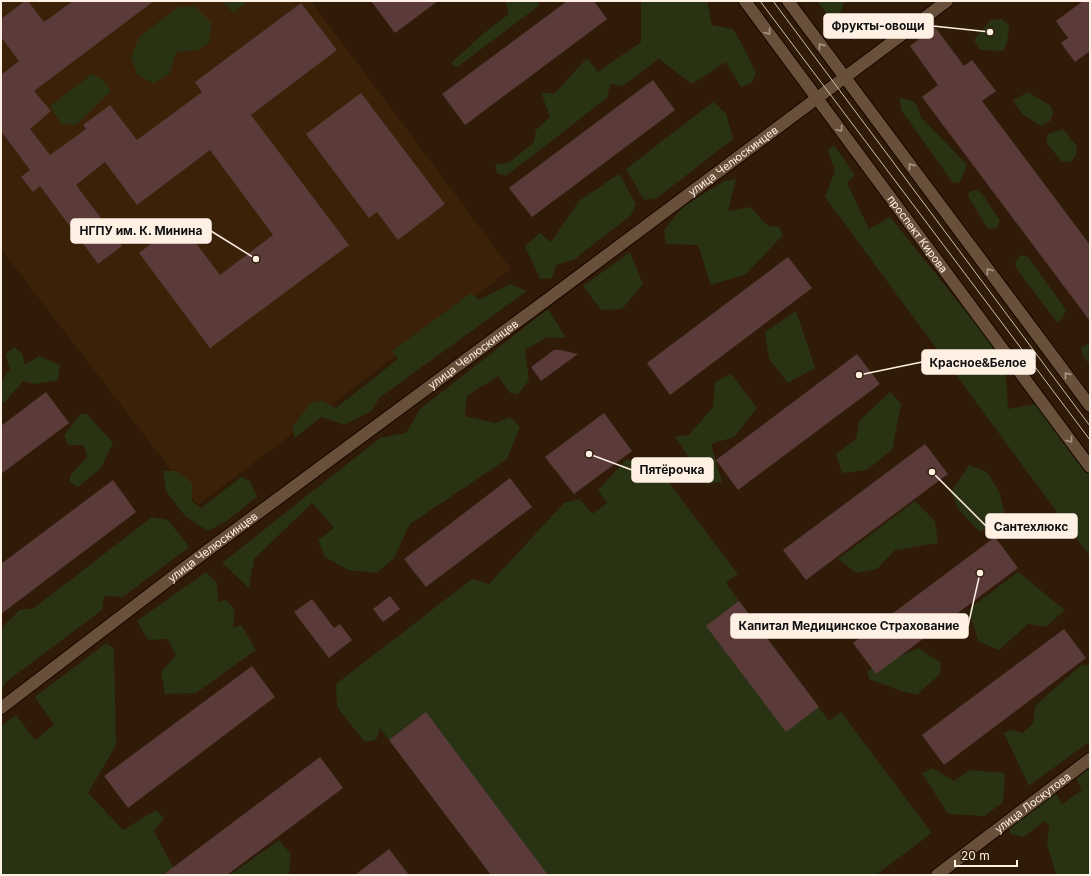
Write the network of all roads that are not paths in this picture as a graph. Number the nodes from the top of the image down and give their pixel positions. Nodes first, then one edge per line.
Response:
1 (745, 1) edge
2 (788, 1) edge
3 (947, 1) edge
4 (845, 77) junction
5 (816, 98) junction
6 (1090, 406) edge
7 (1090, 468) edge
8 (1, 708) edge
9 (1090, 759) edge
10 (937, 875) edge

1 -> 5 street, проспект Кирова
4 -> 2 street
3 - 4 street, улица Челюскинцев
4 - 5 street, улица Челюскинцев
6 -> 4 street
5 -> 7 street, проспект Кирова
5 - 8 street, улица Челюскинцев
9 - 10 street, улица Лоскутова

